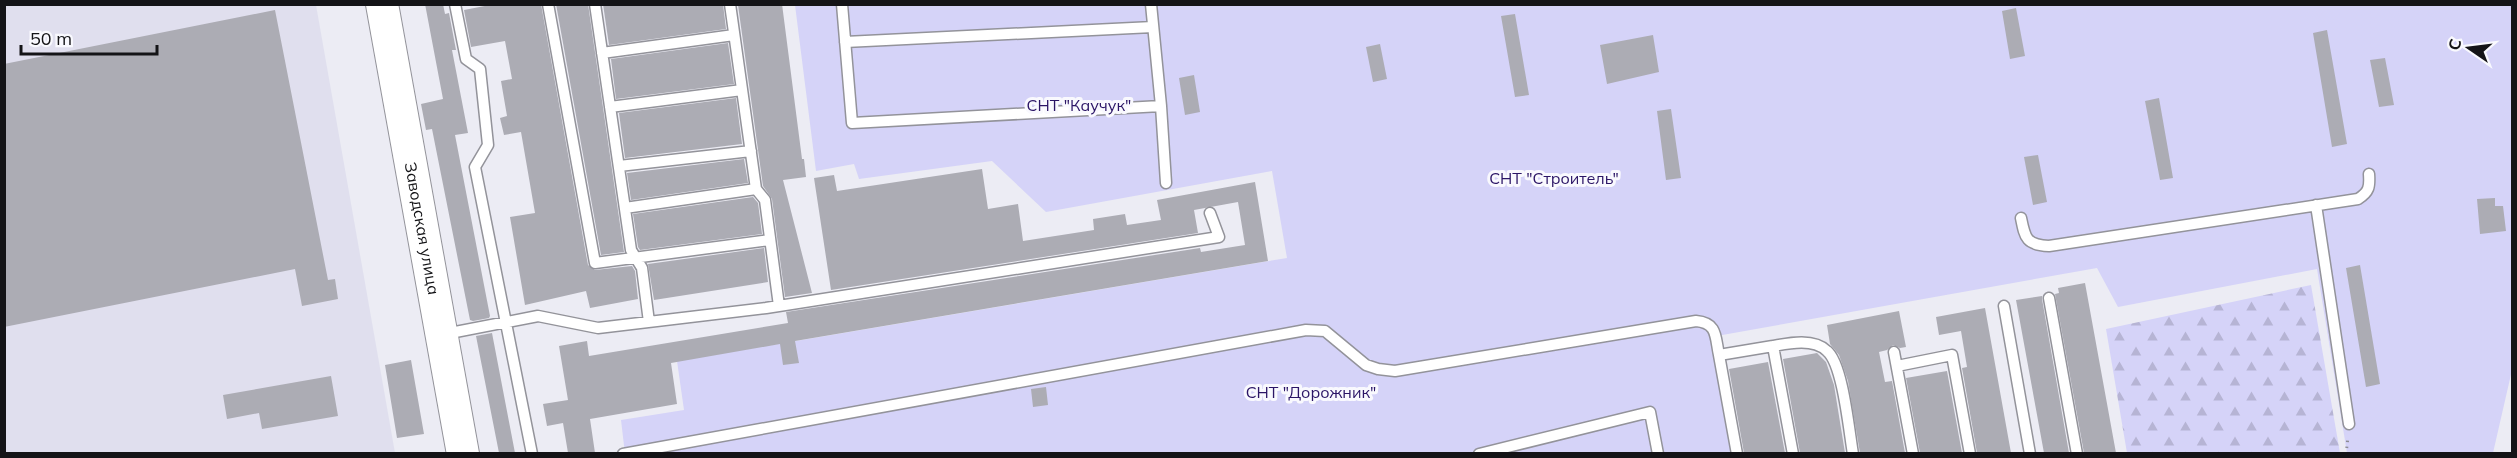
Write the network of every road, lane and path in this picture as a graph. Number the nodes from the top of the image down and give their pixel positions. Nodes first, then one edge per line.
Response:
1 (382, 4) edge
2 (455, 4) edge
3 (548, 4) edge
4 (595, 4) edge
5 (730, 4) edge
6 (842, 4) edge
7 (1151, 4) edge
8 (1153, 27) junction
9 (734, 35) junction
10 (845, 42) junction
11 (602, 53) junction
12 (742, 90) junction
13 (1161, 106) junction
14 (610, 107) junction
15 (751, 151) junction
16 (619, 166) junction
17 (2369, 174) dead end
18 (1166, 183) dead end
19 (756, 189) junction
20 (2316, 205) junction
21 (625, 208) junction
22 (1210, 213) dead end
23 (2021, 218) dead end
24 (770, 240) junction
25 (635, 258) junction
26 (2049, 298) dead end
27 (779, 306) junction
28 (2004, 306) dead end
29 (507, 322) junction
30 (649, 322) junction
31 (441, 334) junction
32 (1773, 346) junction
33 (1894, 352) dead end
34 (1719, 356) junction
35 (1897, 366) junction
36 (2349, 424) dead end
37 (1513, 449) edge
38 (463, 453) edge
39 (532, 453) edge
40 (623, 453) edge
41 (1479, 453) edge
42 (1658, 453) edge
43 (1737, 453) edge
44 (1792, 453) edge
45 (1853, 453) edge
46 (1913, 453) edge
47 (1970, 453) edge
48 (2030, 453) edge
49 (2077, 453) edge

1 - 31 main road, Заводская улица
2 - 29 lane
3 - 25 lane
4 - 11 lane
5 - 9 lane
6 - 10 lane
7 - 8 lane
8 - 10 lane
8 - 13 lane
9 - 11 lane
9 - 12 lane
10 - 13 lane
11 - 14 lane
12 - 14 lane
12 - 15 lane
13 - 18 lane
14 - 16 lane
15 - 16 lane
15 - 19 lane
16 - 21 lane
17 - 20 lane
19 - 21 lane
19 - 24 lane
20 - 23 lane
20 - 36 lane
21 - 25 lane
22 - 27 lane
24 - 25 lane
24 - 27 lane
25 - 30 lane
26 - 49 lane
27 - 30 lane
28 - 48 lane
29 - 30 lane
29 - 31 lane
29 - 39 lane
31 - 38 main road, Заводская улица
32 - 34 lane
32 - 44 lane
32 - 45 lane
33 - 35 lane
34 - 40 lane
34 - 43 lane
35 - 46 lane
35 - 47 lane
37 - 41 lane
37 - 42 lane

